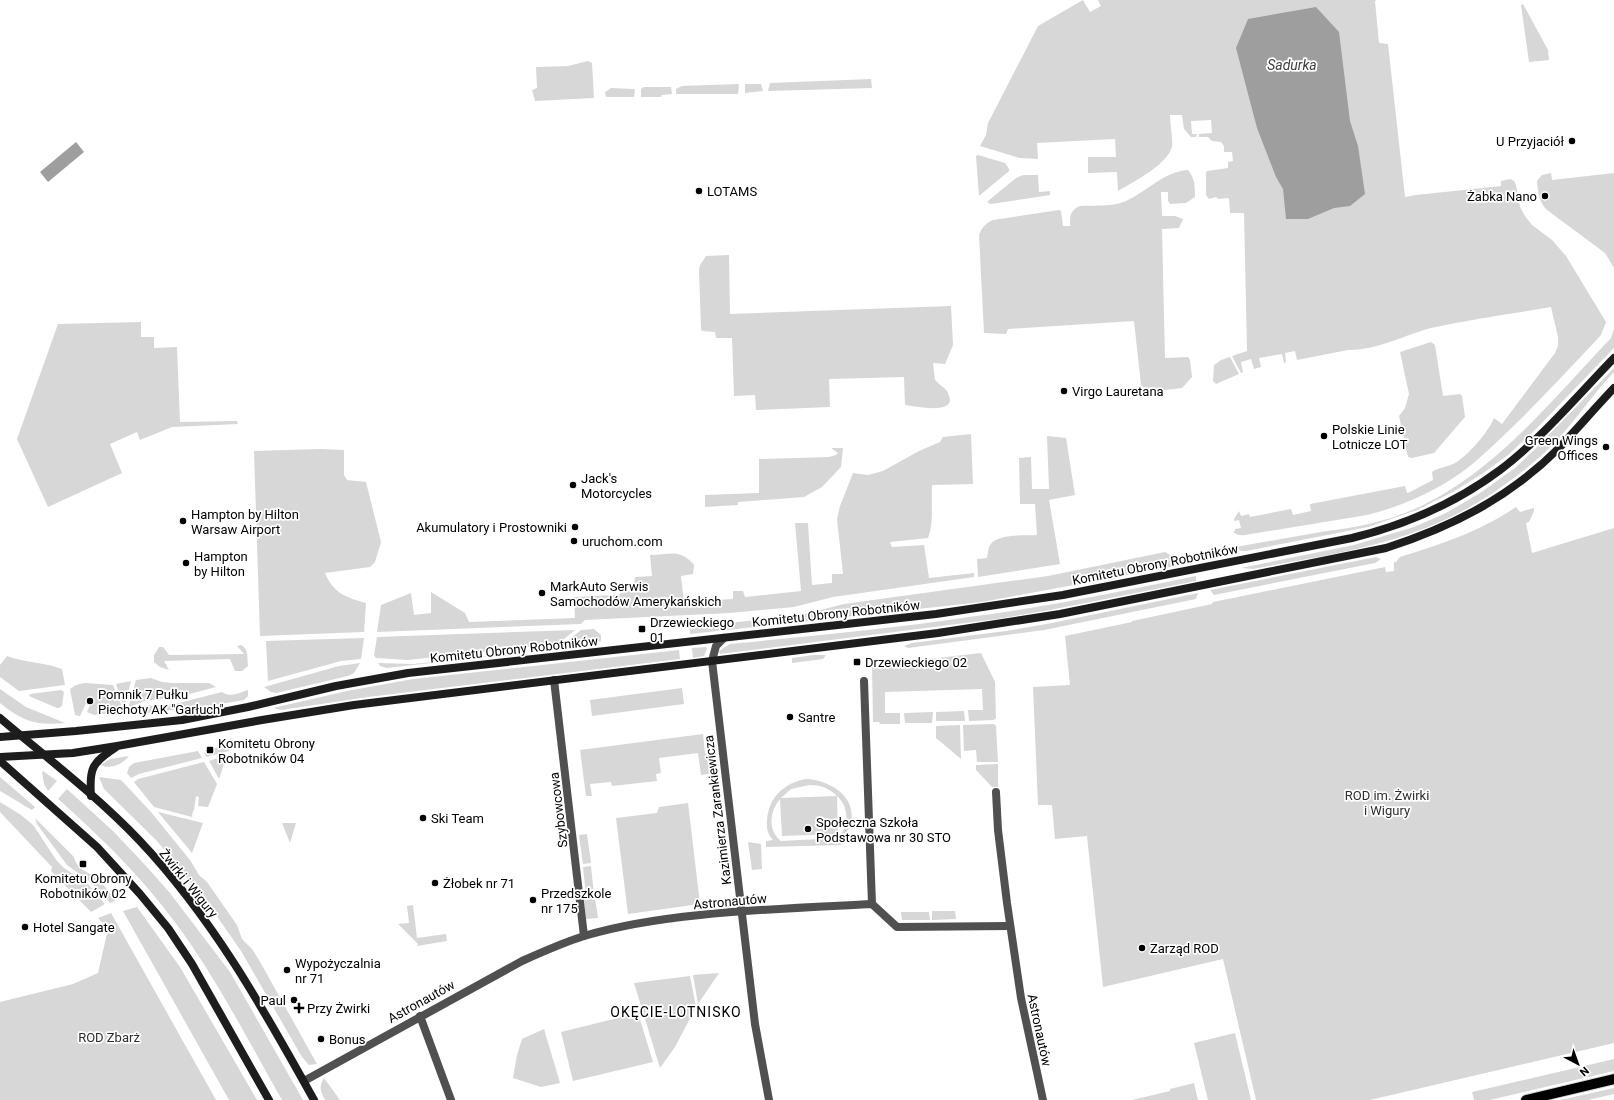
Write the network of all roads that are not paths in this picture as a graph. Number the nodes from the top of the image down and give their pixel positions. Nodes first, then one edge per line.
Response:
1 (1614, 358) edge
2 (1614, 388) edge
3 (724, 638) junction
4 (712, 661) junction
5 (554, 680) junction
6 (864, 681) dead end
7 (0, 718) edge
8 (21, 736) junction
9 (0, 737) edge
10 (117, 746) junction
11 (43, 754) junction
12 (0, 757) edge
13 (0, 761) edge
14 (996, 792) dead end
15 (91, 796) junction
16 (872, 904) junction
17 (741, 911) junction
18 (1010, 926) junction
19 (584, 936) junction
20 (420, 1016) junction
21 (1614, 1080) edge
22 (304, 1081) junction
23 (269, 1100) edge
24 (314, 1100) edge
25 (451, 1100) edge
26 (769, 1100) edge
27 (1043, 1100) edge
28 (1526, 1100) edge

1 - 3 street, Komitetu Obrony Robotników
2 - 4 street
3 - 4 street, Kazimierza Zarankiewicza
3 - 8 street, Komitetu Obrony Robotników
4 - 5 street
4 - 17 street, Kazimierza Zarankiewicza
5 - 10 street
5 - 19 street, Szybowcowa
6 - 16 street
7 - 8 street, Żwirki i Wigury
8 - 9 street, Komitetu Obrony Robotników
8 - 11 street, Żwirki i Wigury
10 - 11 street
10 - 15 street
11 - 12 street
11 - 15 street, Żwirki i Wigury
13 - 23 street
14 - 18 street, Astronautów
15 - 22 street, Żwirki i Wigury
16 - 17 street, Astronautów
16 - 18 street
17 - 19 street, Astronautów
17 - 26 street, Kazimierza Zarankiewicza
18 - 27 street, Astronautów
19 - 20 street, Astronautów
20 - 22 street, Astronautów
20 - 25 street
21 - 28 main road
22 - 24 street, Żwirki i Wigury

